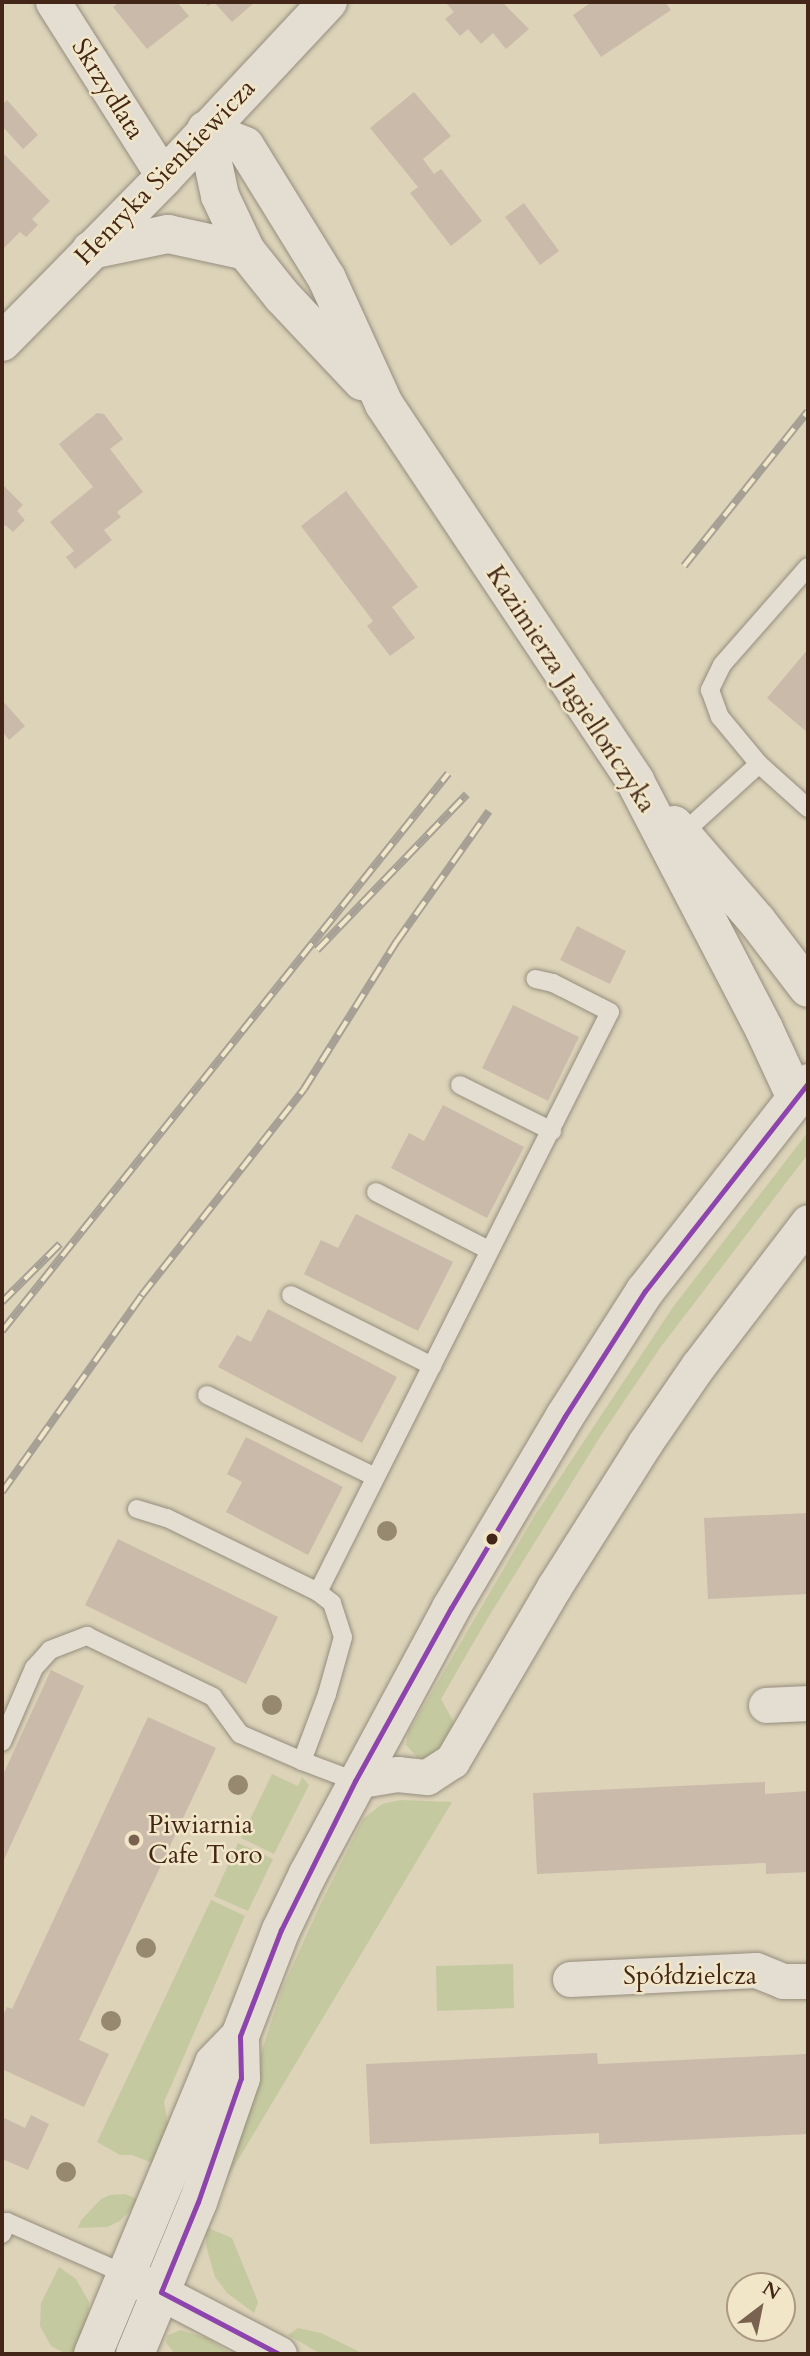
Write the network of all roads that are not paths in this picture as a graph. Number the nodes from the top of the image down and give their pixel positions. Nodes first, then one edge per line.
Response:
1 (53, 2) edge
2 (328, 2) edge
3 (206, 130) junction
4 (164, 177) junction
5 (92, 250) junction
6 (246, 251) junction
7 (2, 342) edge
8 (384, 404) junction
9 (808, 567) edge
10 (758, 764) junction
11 (635, 781) junction
12 (808, 808) edge
13 (682, 834) junction
14 (757, 921) junction
15 (808, 938) edge
16 (535, 979) dead end
17 (808, 988) edge
18 (460, 1085) dead end
19 (802, 1091) edge
20 (552, 1131) junction
21 (376, 1192) dead end
22 (808, 1222) edge
23 (489, 1250) junction
24 (290, 1295) dead end
25 (432, 1366) junction
26 (207, 1395) dead end
27 (375, 1477) junction
28 (137, 1508) dead end
29 (317, 1592) junction
30 (808, 1703) edge
31 (765, 1705) dead end
32 (2, 1742) edge
33 (302, 1760) junction
34 (355, 1781) junction
35 (570, 1979) dead end
36 (808, 1981) edge
37 (240, 2036) junction
38 (3, 2225) edge
39 (125, 2274) junction
40 (161, 2292) junction
41 (110, 2313) junction
42 (141, 2351) edge
43 (93, 2354) edge
44 (279, 2354) edge

1 - 4 street, Skrzydlata
2 - 3 street, Henryka Sienkiewicza
3 - 4 street, Henryka Sienkiewicza
3 - 6 street, Kazimierza Jagiellończyka
3 - 8 street, Kazimierza Jagiellończyka
4 - 5 street, Henryka Sienkiewicza
5 - 6 street
5 - 7 street, Henryka Sienkiewicza
6 - 8 street, Kazimierza Jagiellończyka
8 - 11 street, Kazimierza Jagiellończyka
9 - 10 lane
10 - 12 lane
10 - 13 lane
11 - 13 street
11 - 19 street, Kazimierza Jagiellończyka
13 - 14 street
14 - 15 street
14 - 17 street
16 - 20 lane
18 - 20 lane
19 - 34 street, Kazimierza Jagiellończyka
20 - 23 lane
21 - 23 lane
22 - 34 street
23 - 25 lane
24 - 25 lane
25 - 27 lane
26 - 27 lane
27 - 29 lane
28 - 29 lane
29 - 33 lane
30 - 31 street
32 - 33 lane
33 - 34 lane
34 - 37 street, Kazimierza Jagiellończyka
35 - 36 street, Spółdzielcza
37 - 39 street, Kazimierza Jagiellończyka
37 - 40 street, Kazimierza Jagiellończyka
38 - 39 lane
39 - 40 street
39 - 41 street, Kazimierza Jagiellończyka
40 - 42 street, Kazimierza Jagiellończyka
40 - 44 street
41 - 42 street
41 - 43 street, Kazimierza Jagiellończyka

